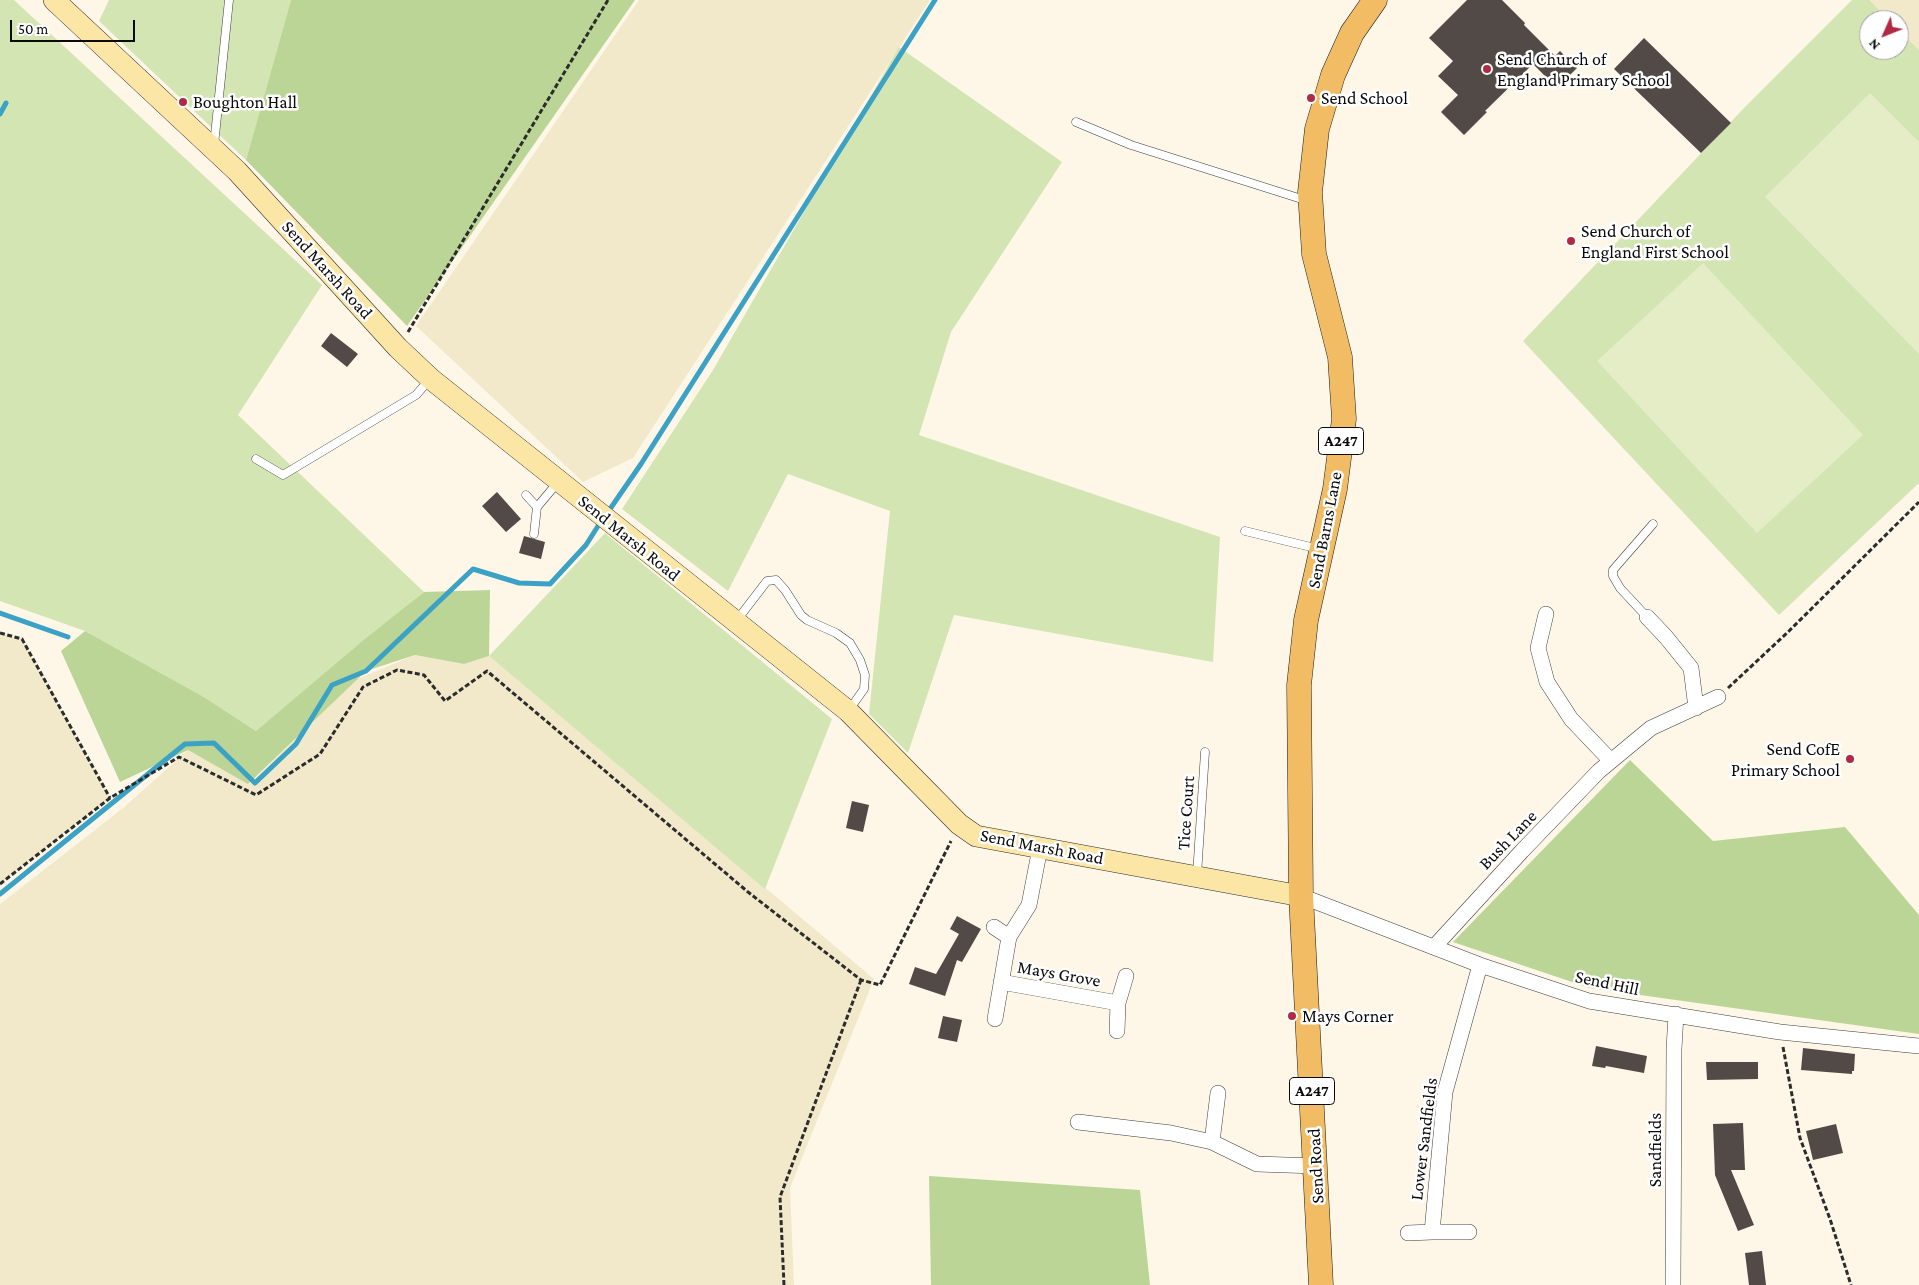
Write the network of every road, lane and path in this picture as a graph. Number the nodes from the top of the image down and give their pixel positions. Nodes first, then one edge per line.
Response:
1 (54, 0) edge
2 (229, 0) edge
3 (608, 0) edge
4 (1375, 0) edge
5 (1076, 122) dead end
6 (214, 149) junction
7 (1311, 202) junction
8 (398, 348) junction
9 (431, 379) junction
10 (256, 459) dead end
11 (559, 482) junction
12 (526, 494) dead end
13 (1919, 502) edge
14 (537, 507) junction
15 (1653, 524) dead end
16 (1246, 531) dead end
17 (534, 534) dead end
18 (1322, 550) junction
19 (1546, 614) dead end
20 (1647, 617) joint
21 (736, 621) junction
22 (0, 633) edge
23 (1718, 697) joint
24 (1696, 708) junction
25 (848, 711) junction
26 (1205, 752) dead end
27 (1611, 762) junction
28 (110, 798) junction
29 (959, 824) junction
30 (1040, 848) junction
31 (1197, 876) junction
32 (0, 884) edge
33 (1301, 896) junction
34 (994, 927) dead end
35 (1009, 938) junction
36 (1434, 946) junction
37 (1480, 965) junction
38 (1126, 976) dead end
39 (861, 980) junction
40 (1001, 982) junction
41 (1118, 1004) junction
42 (1676, 1014) junction
43 (995, 1019) dead end
44 (1117, 1031) dead end
45 (1780, 1032) junction
46 (1919, 1046) edge
47 (1218, 1092) dead end
48 (1078, 1122) dead end
49 (1212, 1142) junction
50 (1316, 1166) junction
51 (1432, 1232) junction
52 (1469, 1232) dead end
53 (1408, 1233) dead end
54 (784, 1285) edge
55 (1321, 1285) edge
56 (1673, 1285) edge
57 (1850, 1285) edge

1 - 6 main road, Send Marsh Road
2 - 6 lane
3 - 8 path
4 - 7 main road, Send Barns Lane / A247
5 - 7 lane
6 - 8 main road, Send Marsh Road
7 - 18 main road, Send Barns Lane / A247
8 - 9 main road, Send Marsh Road
9 - 10 lane
9 - 11 main road, Send Marsh Road
11 - 14 lane
11 - 21 main road, Send Marsh Road
12 - 14 lane
13 - 23 path
14 - 17 lane
15 - 20 lane
16 - 18 lane
18 - 33 main road, Send Barns Lane / A247
19 - 27 street
20 - 24 street
21 - 25 main road, Send Marsh Road
21 - 25 lane
22 - 28 path
23 - 24 street, Bush Lane
24 - 27 street, Bush Lane
25 - 29 main road, Send Marsh Road
26 - 31 lane, Tice Court
27 - 36 street, Bush Lane
28 - 32 path
28 - 39 path
29 - 30 main road, Send Marsh Road
29 - 39 path
30 - 31 main road, Send Marsh Road
30 - 35 street
31 - 33 main road, Send Marsh Road
33 - 36 street, Send Hill
33 - 50 main road, Send Road / A247
34 - 35 street, Mays Grove
35 - 40 street
36 - 37 street, Send Hill
37 - 42 street, Send Hill
37 - 51 street, Lower Sandfields
38 - 41 street, Mays Grove
39 - 54 path
40 - 41 street, Mays Grove
40 - 43 street, Mays Grove
41 - 44 street, Mays Grove
42 - 45 street, Send Hill
42 - 56 street, Sandfields
45 - 46 street, Send Hill
45 - 57 path
47 - 49 street
48 - 49 street
49 - 50 street
50 - 55 main road, Send Road / A247
51 - 52 street
51 - 53 street

